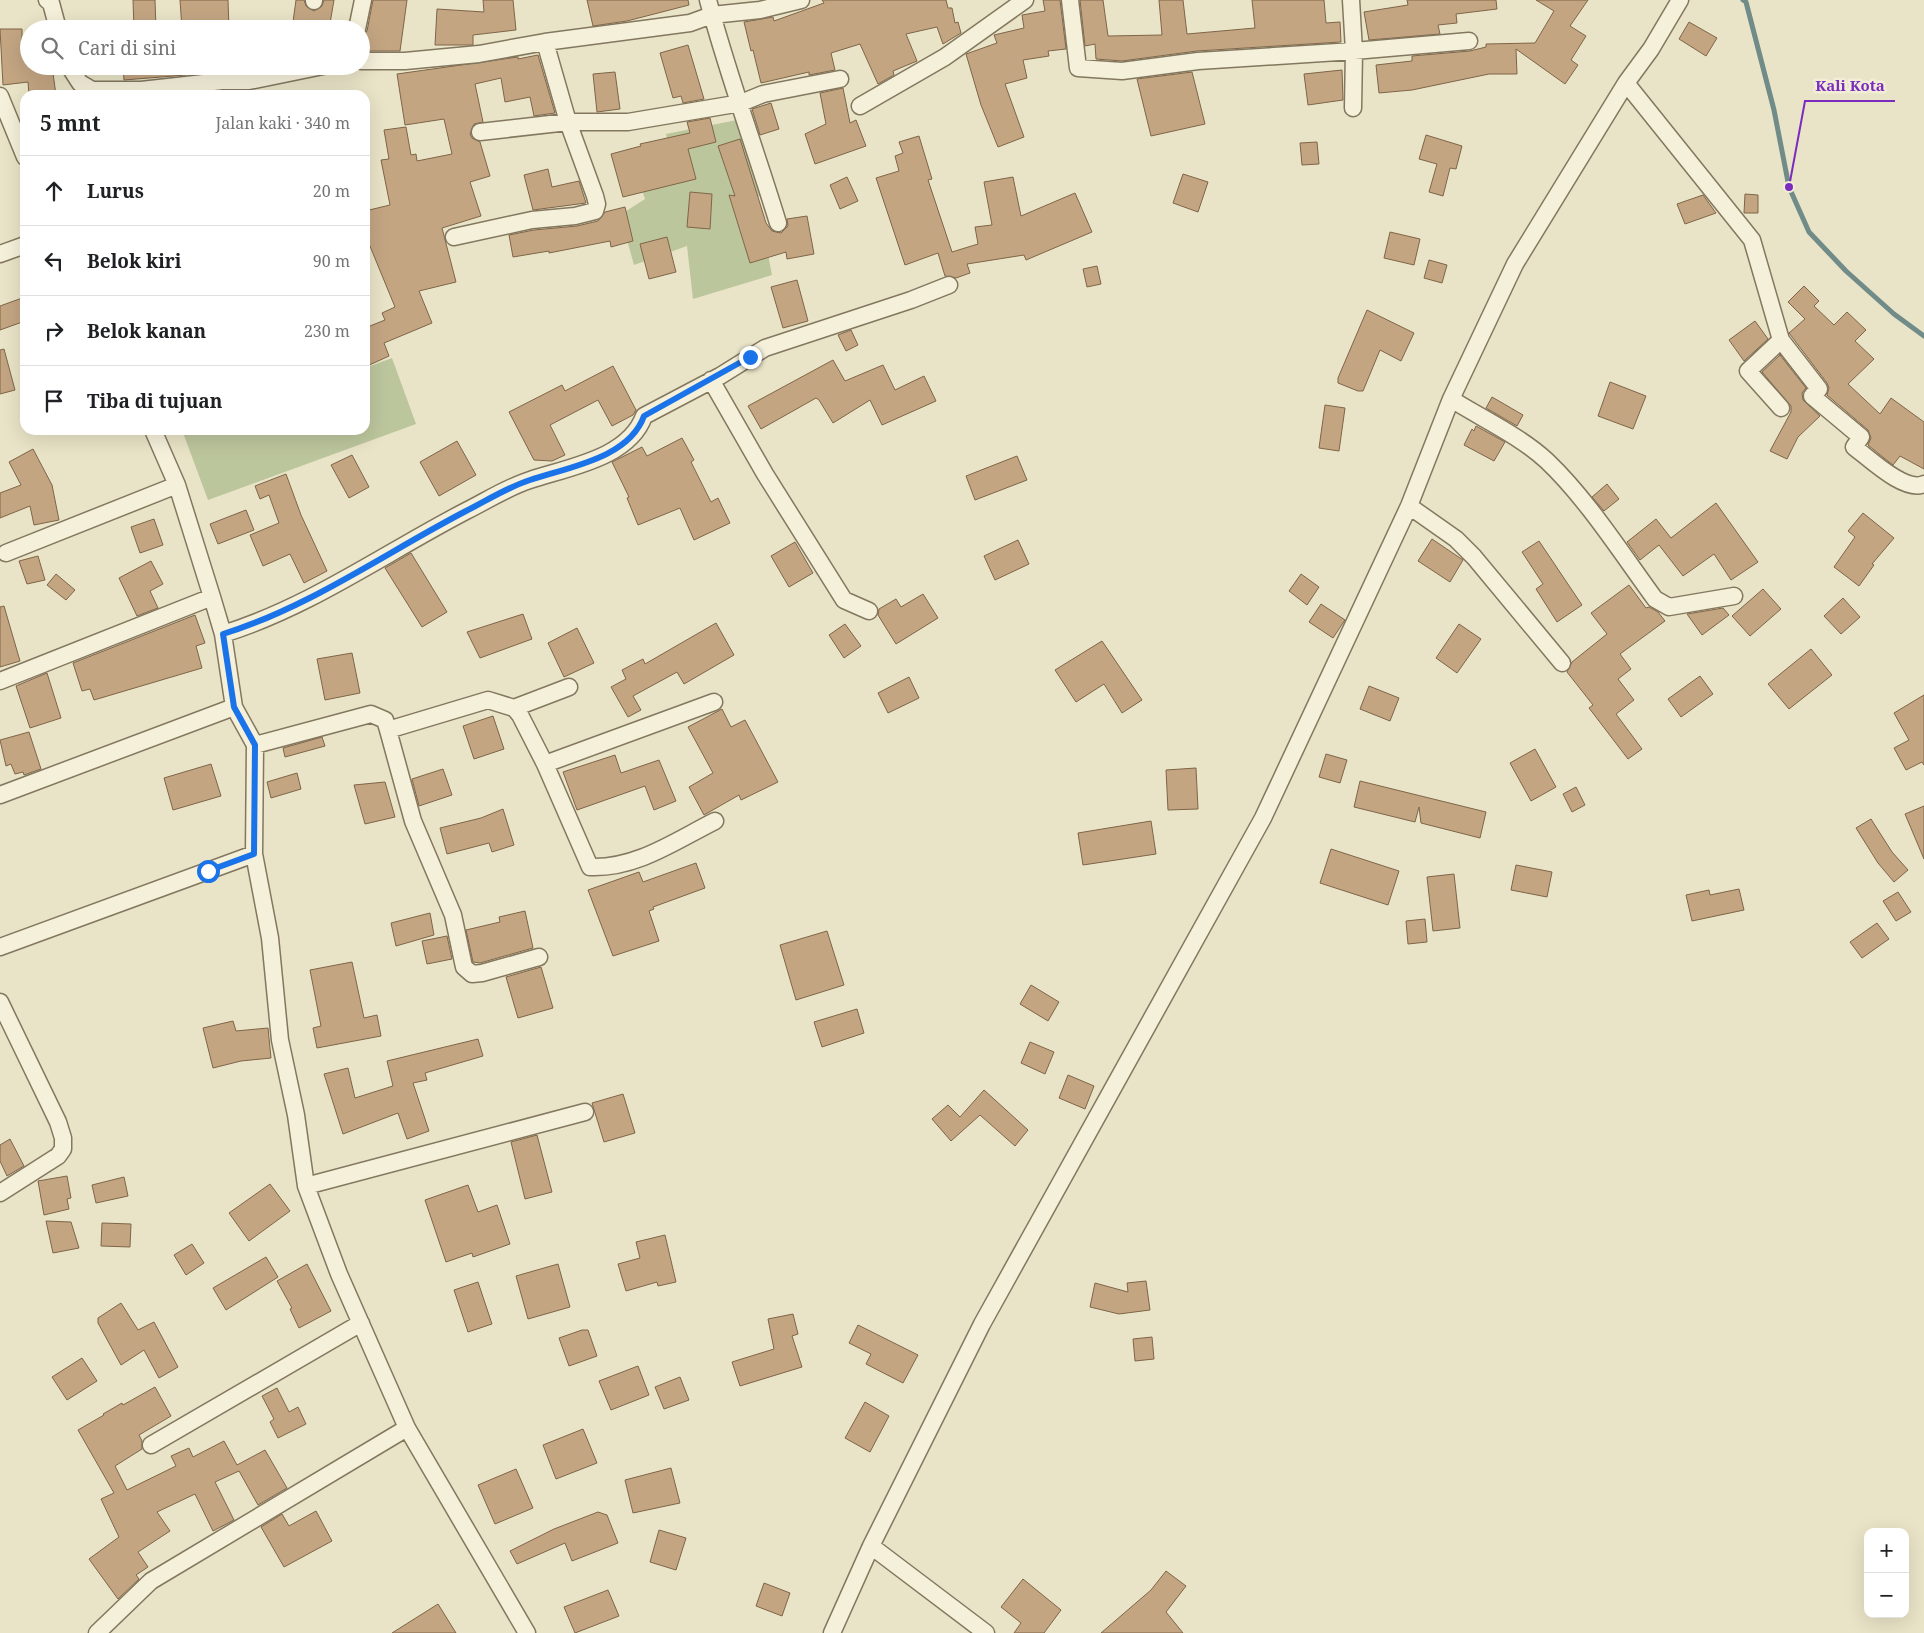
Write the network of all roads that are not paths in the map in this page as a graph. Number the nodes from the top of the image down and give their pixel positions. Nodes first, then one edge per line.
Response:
1 (47, 0) edge
2 (363, 0) edge
3 (801, 0) edge
4 (1025, 0) edge
5 (1070, 0) edge
6 (1351, 0) edge
7 (1679, 2) edge
8 (710, 7) edge
9 (56, 20) edge
10 (359, 20) edge
11 (1469, 41) dead end
12 (545, 42) junction
13 (1354, 51) junction
14 (370, 61) edge
15 (74, 75) edge
16 (279, 75) edge
17 (840, 79) dead end
18 (1626, 83) junction
19 (92, 90) edge
20 (92, 90) edge
21 (141, 90) edge
22 (141, 90) edge
23 (741, 103) junction
24 (2, 106) edge
25 (860, 106) dead end
26 (1353, 108) dead end
27 (568, 122) junction
28 (480, 132) dead end
29 (20, 145) edge
30 (778, 223) dead end
31 (454, 237) dead end
32 (20, 246) edge
33 (0, 254) edge
34 (949, 285) dead end
35 (1781, 340) junction
36 (711, 380) junction
37 (1452, 399) junction
38 (1781, 408) dead end
39 (155, 435) edge
40 (1924, 484) edge
41 (177, 485) junction
42 (1409, 506) junction
43 (6, 553) dead end
44 (212, 596) junction
45 (1734, 596) dead end
46 (869, 611) dead end
47 (223, 634) junction
48 (1562, 662) dead end
49 (0, 680) edge
50 (569, 687) dead end
51 (714, 702) dead end
52 (234, 707) junction
53 (514, 708) junction
54 (388, 730) junction
55 (255, 745) junction
56 (545, 764) junction
57 (0, 795) edge
58 (715, 821) dead end
59 (254, 854) junction
60 (0, 947) edge
61 (539, 957) dead end
62 (0, 1002) edge
63 (585, 1112) dead end
64 (306, 1186) junction
65 (0, 1193) edge
66 (361, 1323) junction
67 (407, 1428) junction
68 (151, 1446) dead end
69 (871, 1546) junction
70 (97, 1633) edge
71 (527, 1633) edge
72 (832, 1633) edge
73 (986, 1633) edge

1 - 9 street
2 - 10 street
3 - 8 street
4 - 25 street
5 - 13 street
6 - 13 street
7 - 18 street
8 - 12 street
8 - 23 street
11 - 13 street
12 - 14 street
12 - 27 street
13 - 26 street
15 - 20 street
16 - 21 street
17 - 23 street
18 - 35 street
18 - 37 street
19 - 22 street
23 - 27 street
23 - 30 street
24 - 29 street
27 - 28 street
27 - 31 street
32 - 33 street
34 - 36 street
35 - 38 street
35 - 40 street
36 - 46 street
36 - 47 street
37 - 42 street
37 - 45 street
39 - 41 street
41 - 43 street
41 - 44 street
42 - 48 street
42 - 69 street
44 - 47 street
44 - 49 street
47 - 52 street
50 - 53 street
51 - 56 street
52 - 55 street
52 - 57 street
53 - 54 street
53 - 56 street
54 - 55 street
54 - 61 street
55 - 59 street
56 - 58 street
59 - 60 street
59 - 64 street
62 - 65 street
63 - 64 street
64 - 66 street
66 - 67 street
66 - 68 street
67 - 70 street
67 - 71 street
69 - 72 street
69 - 73 street

